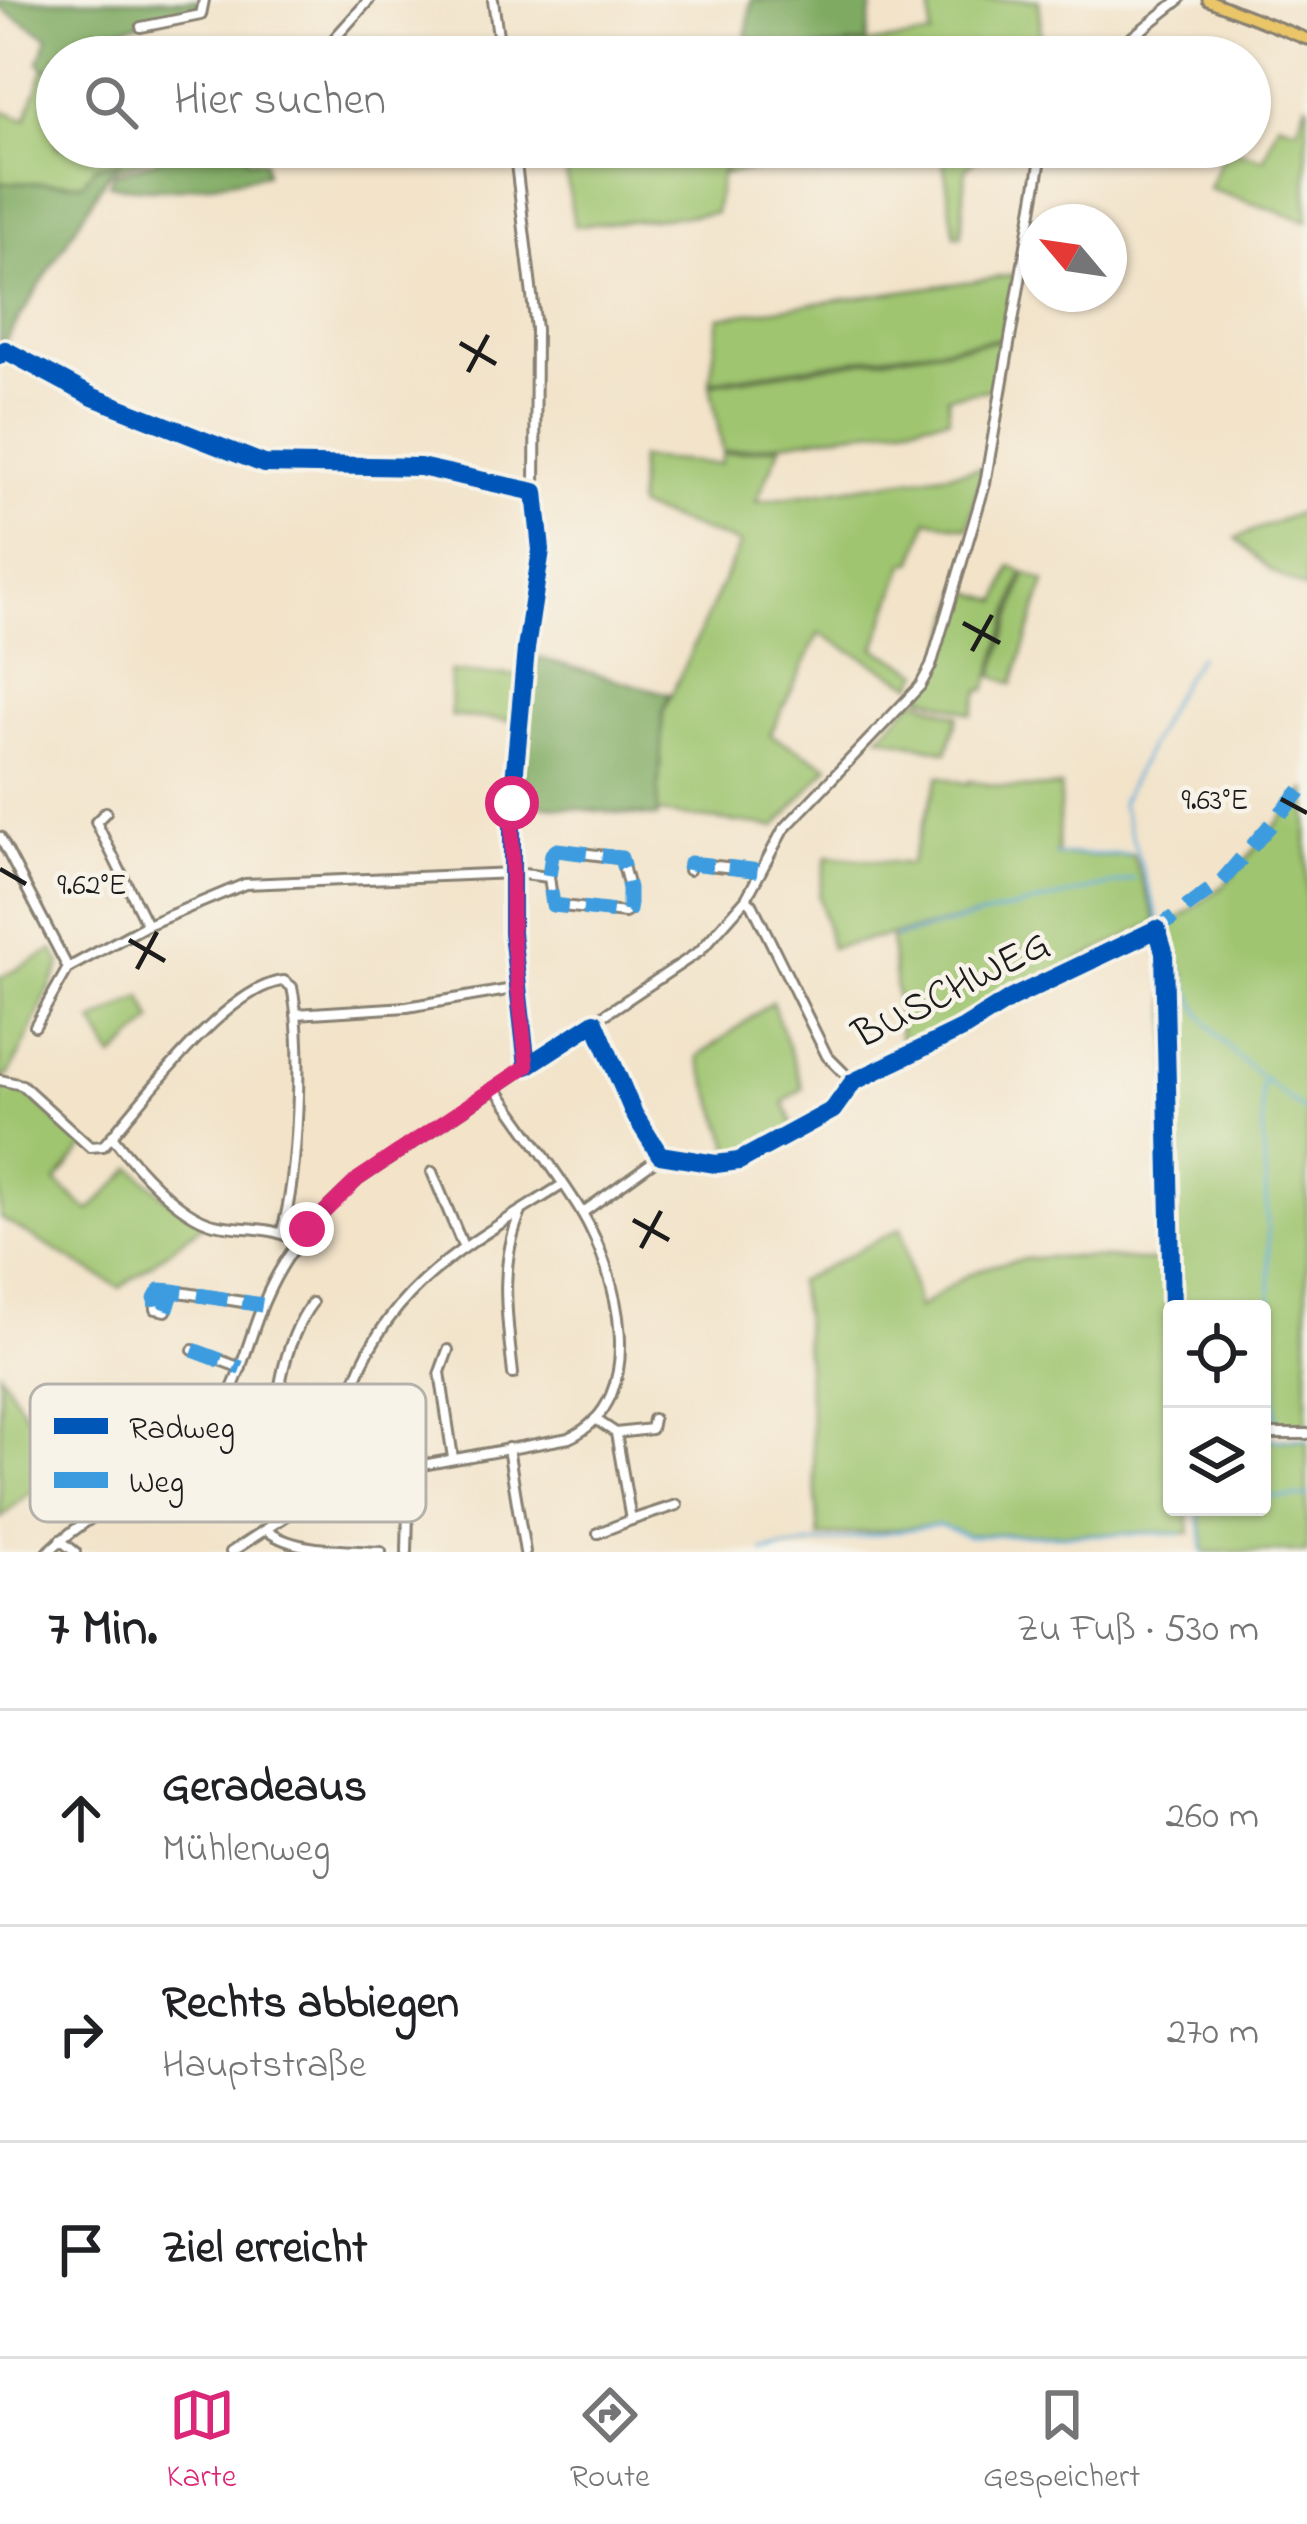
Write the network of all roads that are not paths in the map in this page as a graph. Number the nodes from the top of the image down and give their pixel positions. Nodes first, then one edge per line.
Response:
1 (204, 0) edge
2 (369, 0) edge
3 (493, 0) edge
4 (1179, 0) edge
5 (1208, 0) edge
6 (141, 27) dead end
7 (337, 36) edge
8 (498, 36) edge
9 (1134, 36) edge
10 (1307, 39) edge
11 (517, 168) edge
12 (1039, 168) edge
13 (106, 812) dead end
14 (0, 837) edge
15 (689, 870) dead end
16 (761, 871) junction
17 (514, 873) junction
18 (549, 878) junction
19 (746, 899) junction
20 (147, 925) junction
21 (1157, 928) dead end
22 (68, 968) junction
23 (519, 988) junction
24 (296, 1014) junction
25 (595, 1022) junction
26 (35, 1026) dead end
27 (527, 1066) junction
28 (0, 1080) edge
29 (853, 1082) junction
30 (496, 1088) junction
31 (112, 1136) junction
32 (654, 1161) dead end
33 (432, 1172) dead end
34 (562, 1186) junction
35 (522, 1211) junction
36 (582, 1213) junction
37 (282, 1232) junction
38 (298, 1242) junction
39 (463, 1246) junction
40 (173, 1291) dead end
41 (312, 1303) dead end
42 (262, 1305) junction
43 (193, 1350) dead end
44 (448, 1350) dead end
45 (241, 1368) junction
46 (513, 1373) dead end
47 (234, 1384) edge
48 (281, 1384) edge
49 (354, 1384) edge
50 (596, 1419) junction
51 (653, 1419) dead end
52 (616, 1433) junction
53 (1271, 1434) edge
54 (1307, 1435) edge
55 (508, 1448) junction
56 (453, 1458) junction
57 (426, 1464) edge
58 (677, 1505) dead end
59 (631, 1520) junction
60 (83, 1522) edge
61 (280, 1522) edge
62 (408, 1522) edge
63 (268, 1531) junction
64 (598, 1532) dead end
65 (61, 1540) junction
66 (48, 1552) edge
67 (75, 1552) edge
68 (231, 1552) edge
69 (381, 1552) edge
70 (407, 1552) edge
71 (524, 1552) edge

1 - 6 street
2 - 7 street
3 - 8 street
4 - 9 street
5 - 10 main road
11 - 17 street
12 - 16 street
13 - 20 street
14 - 22 street
15 - 16 street
16 - 19 street
17 - 18 street
17 - 20 street
17 - 23 street
18 - 18 street
19 - 25 street
19 - 29 street, BUSCHWEG
20 - 22 street
21 - 29 street, BUSCHWEG
22 - 26 street
23 - 24 street
23 - 27 street
24 - 31 street
24 - 37 street
25 - 27 street
25 - 29 street, BUSCHWEG
27 - 30 street
28 - 31 street
30 - 34 street
30 - 38 street
31 - 37 street
32 - 36 street
33 - 39 street
34 - 35 street
34 - 36 street
35 - 39 street
35 - 46 street
36 - 50 street
37 - 38 street
38 - 42 street
39 - 49 street
40 - 42 street
41 - 48 street
42 - 45 street
43 - 45 street
44 - 56 street
45 - 47 street
50 - 52 street
50 - 55 street
51 - 52 street
52 - 59 street
53 - 54 street
55 - 56 street
55 - 71 street
56 - 57 street
58 - 59 street
59 - 64 street
60 - 65 street
61 - 63 street
62 - 70 street
63 - 68 street
63 - 69 street
65 - 66 street
65 - 67 street

